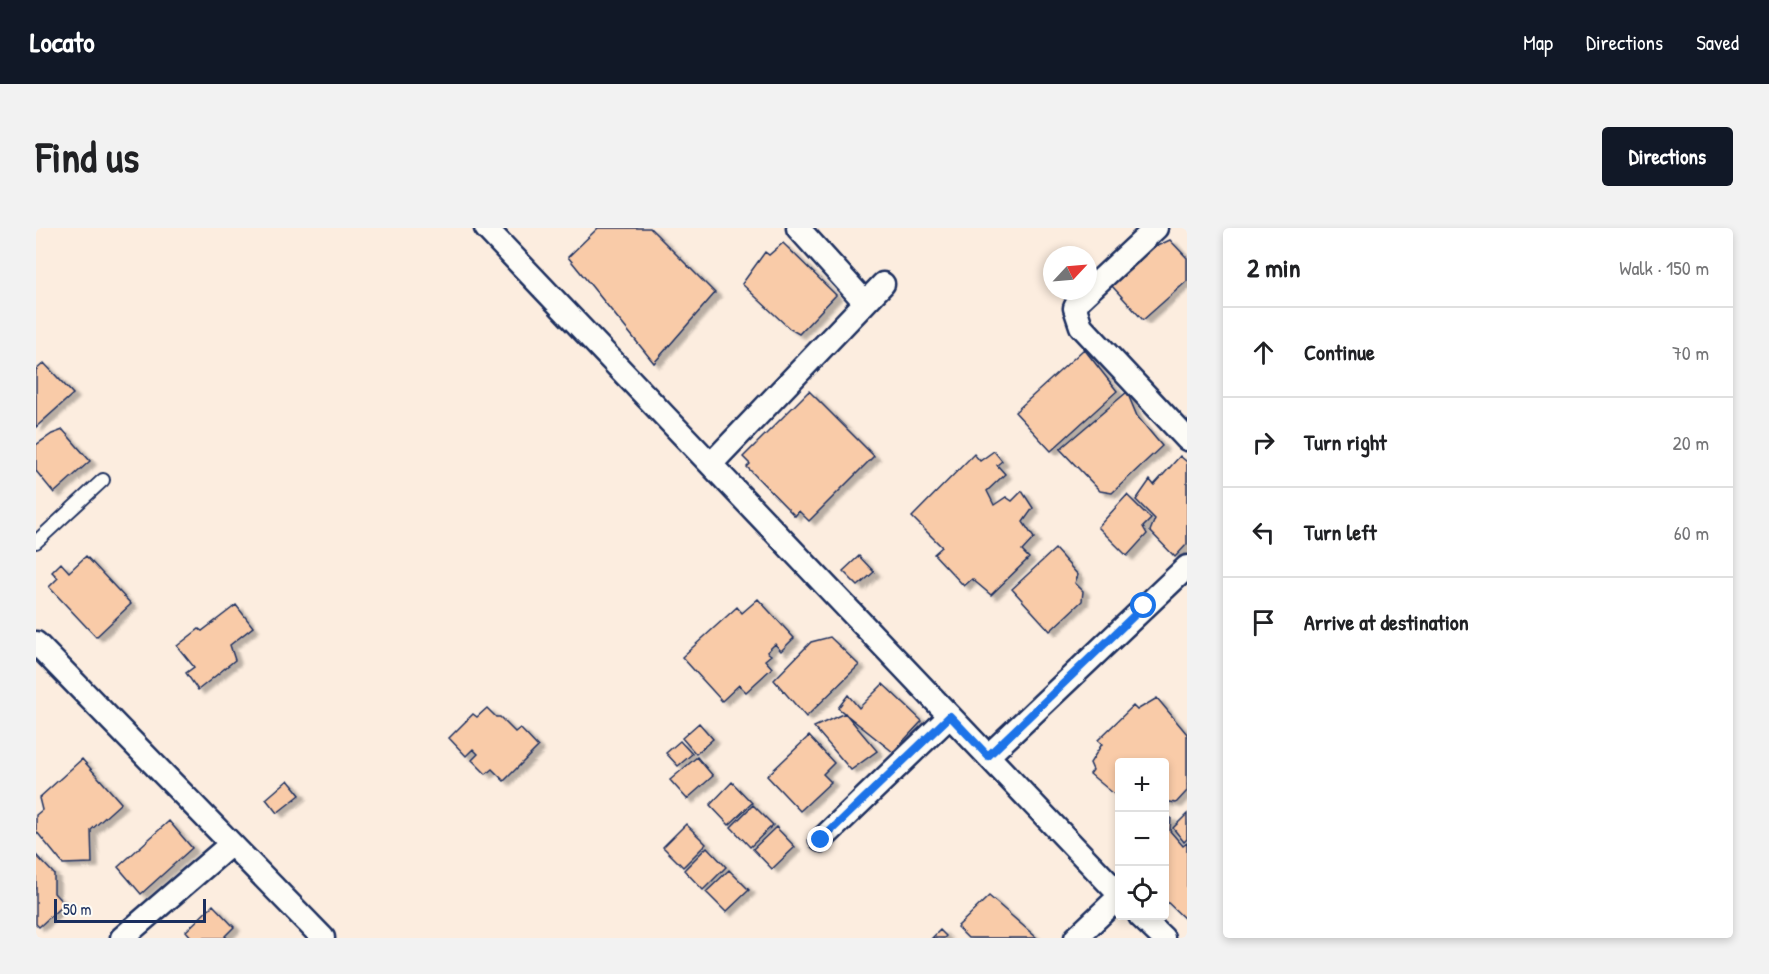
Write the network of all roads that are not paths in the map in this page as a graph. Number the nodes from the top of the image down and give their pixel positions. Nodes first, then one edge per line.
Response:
1 (486, 228) edge
2 (798, 228) edge
3 (1156, 228) edge
4 (883, 284) dead end
5 (865, 302) junction
6 (1187, 439) edge
7 (711, 464) junction
8 (102, 480) dead end
9 (36, 542) edge
10 (1187, 567) edge
11 (36, 643) edge
12 (950, 716) junction
13 (988, 756) junction
14 (821, 840) dead end
15 (231, 844) junction
16 (1115, 892) edge
17 (1115, 900) edge
18 (1145, 920) edge
19 (122, 938) edge
20 (323, 938) edge
21 (1076, 938) edge
22 (1163, 938) edge

1 - 7 street
2 - 5 street
3 - 6 street
4 - 5 street
5 - 7 street
7 - 12 street
8 - 9 lane
10 - 13 street
11 - 15 street
12 - 13 street
12 - 14 street
13 - 16 street
15 - 19 street
15 - 20 street
17 - 21 street
18 - 22 street

